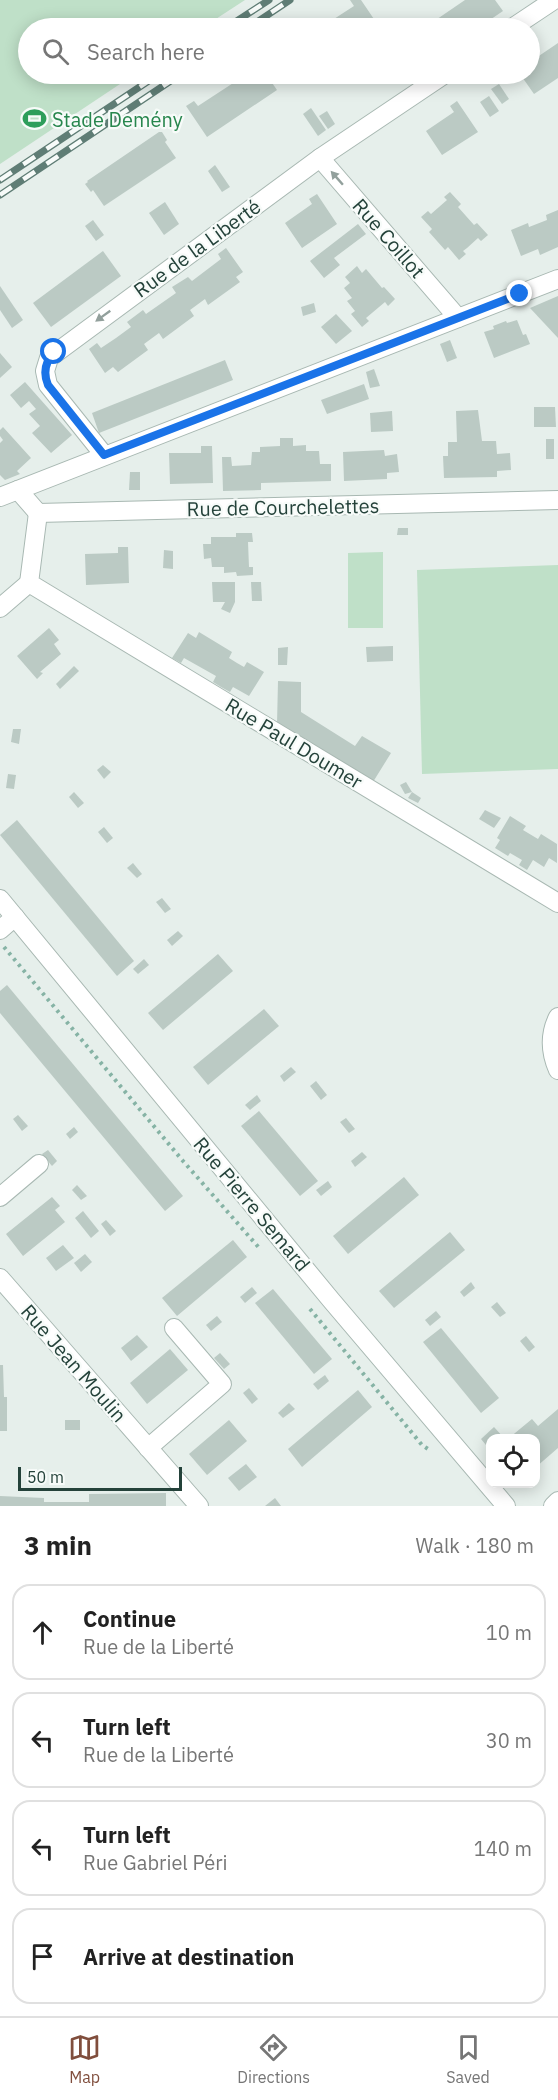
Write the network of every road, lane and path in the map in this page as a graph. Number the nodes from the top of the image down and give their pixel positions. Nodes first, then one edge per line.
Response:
1 (554, 0) edge
2 (527, 18) edge
3 (430, 84) edge
4 (320, 158) junction
5 (558, 279) edge
6 (458, 318) junction
7 (104, 455) junction
8 (18, 490) junction
9 (0, 497) edge
10 (558, 501) edge
11 (38, 513) junction
12 (29, 583) junction
13 (0, 608) edge
14 (0, 899) edge
15 (558, 903) edge
16 (15, 917) junction
17 (0, 930) edge
18 (0, 943) edge
19 (558, 1017) edge
20 (558, 1070) edge
21 (39, 1164) dead end
22 (0, 1197) edge
23 (264, 1254) dead end
24 (0, 1278) edge
25 (308, 1306) dead end
26 (174, 1328) dead end
27 (148, 1448) junction
28 (436, 1454) dead end
29 (558, 1501) edge
30 (199, 1506) edge
31 (506, 1506) edge
32 (553, 1506) edge

1 - 2 street
3 - 4 street, Rue de la Liberté
6 -> 4 street, Rue Coillot
4 -> 7 street, Rue de la Liberté
5 - 6 street
6 - 7 street
7 - 8 street
8 - 9 street
8 - 11 street
10 - 11 street, Rue de Courchelettes
11 - 12 street
12 - 13 street
12 - 15 street, Rue Paul Doumer
14 - 16 street, Rue Pierre Semard
16 - 17 street
16 - 31 street, Rue Pierre Semard
18 - 23 path
19 - 20 street
21 - 22 street
24 - 27 street, Rue Jean Moulin
25 - 28 path
26 - 27 street
27 - 30 street, Rue Jean Moulin
29 - 32 street

